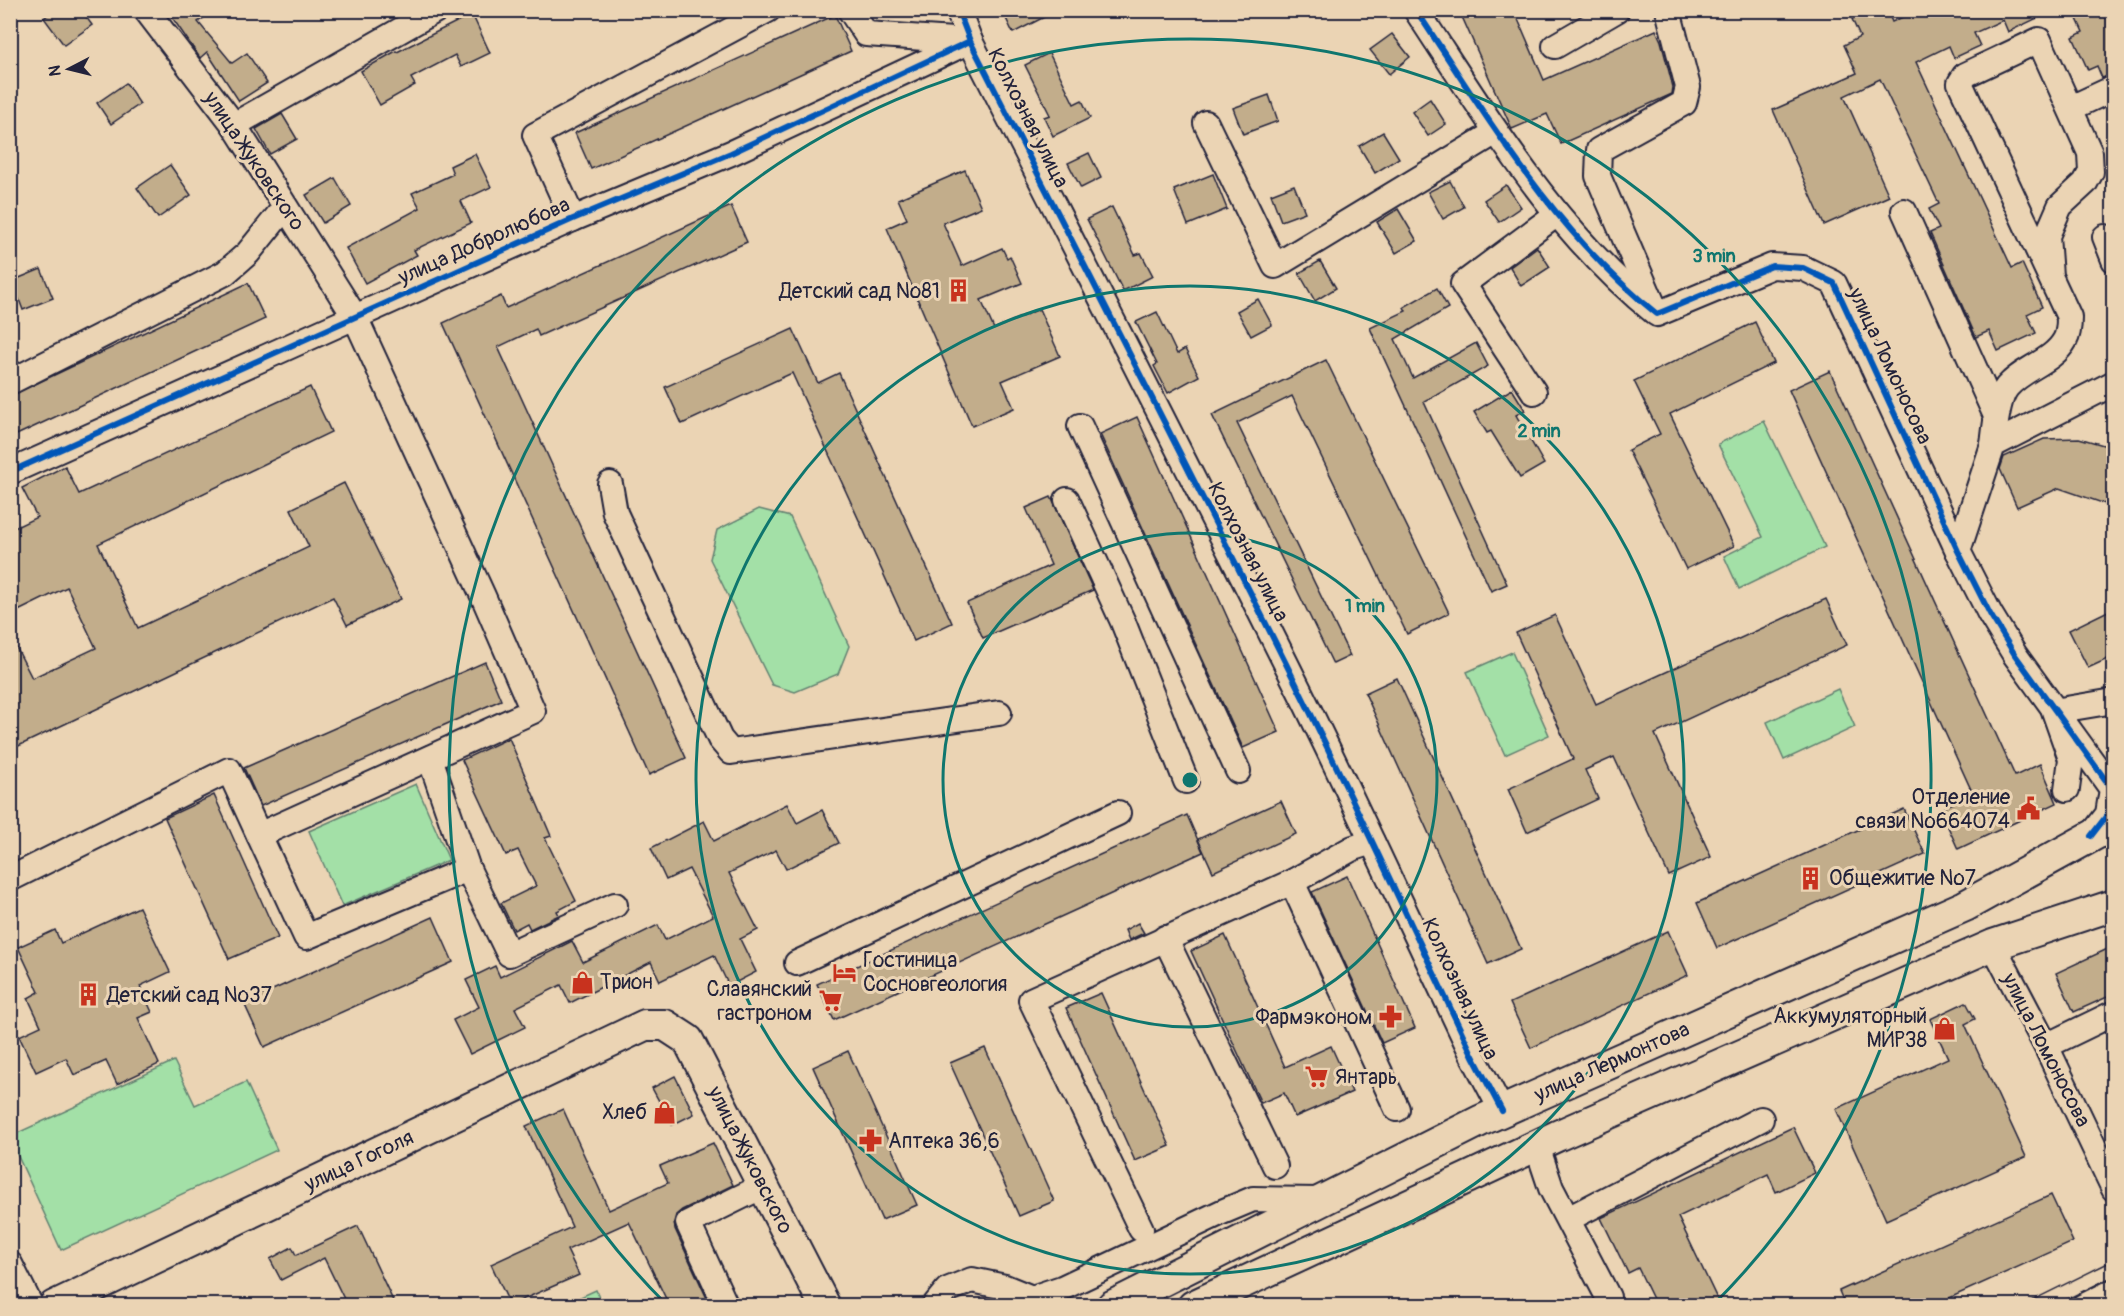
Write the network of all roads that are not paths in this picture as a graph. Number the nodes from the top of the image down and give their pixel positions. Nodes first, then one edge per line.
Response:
1 (146, 10) edge
2 (436, 10) edge
3 (768, 10) edge
4 (850, 10) edge
5 (958, 10) edge
6 (1416, 10) edge
7 (1617, 10) edge
8 (1668, 10) edge
9 (970, 41) junction
10 (1555, 46) dead end
11 (2114, 88) edge
12 (2071, 108) junction
13 (1206, 123) dead end
14 (234, 125) junction
15 (1496, 132) junction
16 (285, 207) junction
17 (1904, 211) dead end
18 (1557, 214) junction
19 (573, 219) junction
20 (2105, 237) dead end
21 (2114, 260) edge
22 (2050, 276) junction
23 (1657, 314) junction
24 (355, 317) junction
25 (10, 382) edge
26 (2114, 383) edge
27 (1533, 392) dead end
28 (1996, 416) junction
29 (1080, 426) dead end
30 (1993, 445) junction
31 (10, 472) edge
32 (610, 484) dead end
33 (1068, 500) dead end
34 (1958, 551) junction
35 (2114, 701) edge
36 (2054, 711) junction
37 (999, 713) dead end
38 (430, 758) junction
39 (1238, 771) dead end
40 (1186, 781) dead end
41 (2067, 789) dead end
42 (1118, 813) dead end
43 (2102, 830) edge
44 (259, 835) junction
45 (1372, 842) junction
46 (468, 869) junction
47 (10, 879) edge
48 (1292, 882) junction
49 (615, 904) dead end
50 (2114, 904) edge
51 (1165, 938) junction
52 (1993, 945) junction
53 (797, 963) dead end
54 (2114, 1013) edge
55 (665, 1025) joint
56 (2046, 1046) junction
57 (1397, 1109) dead end
58 (1502, 1111) junction
59 (1761, 1119) dead end
60 (1536, 1146) junction
61 (1275, 1166) dead end
62 (763, 1186) junction
63 (2114, 1189) edge
64 (1326, 1200) junction
65 (1568, 1219) junction
66 (1141, 1229) dead end
67 (13, 1274) edge
68 (2114, 1291) edge
69 (1608, 1297) dead end
70 (31, 1305) edge
71 (54, 1305) edge
72 (726, 1305) edge
73 (825, 1305) edge
74 (934, 1305) edge
75 (1112, 1305) edge
76 (1193, 1305) edge
77 (2084, 1305) edge

1 - 14 street, улица Жуковского
2 - 14 street
3 - 19 street
4 - 9 street
5 - 9 street, Колхозная улица
6 - 15 street
7 - 10 street
8 - 23 street
9 - 19 street, улица Добролюбова
9 - 45 street, Колхозная улица
11 - 12 street
12 - 22 street
12 - 22 street
13 - 15 street
14 - 16 street, улица Жуковского
15 - 18 street
16 - 24 street, улица Жуковского
16 - 25 street
17 - 28 street
18 - 23 street
18 - 27 street
19 - 24 street, улица Добролюбова
20 - 21 street
22 - 28 street
23 - 34 street, улица Ломоносова
24 - 31 street, улица Добролюбова
24 - 38 street, улица Жуковского
26 - 30 street
28 - 30 street
29 - 39 street
30 - 34 street
32 - 37 street
33 - 40 street
34 - 36 street, улица Ломоносова
35 - 36 street
36 - 41 street
36 - 43 street, улица Ломоносова
38 - 44 street
38 - 46 street
42 - 53 street
43 - 58 main road, улица Лермонтова
44 - 46 street
44 - 47 street
45 - 48 street
45 - 58 street, Колхозная улица
46 - 49 street
48 - 51 street
48 - 57 street
50 - 52 main road
51 - 61 street
51 - 66 street
52 - 56 street, улица Ломоносова
52 - 60 main road
54 - 56 street
55 - 62 main road, улица Жуковского
55 - 71 main road, улица Гоголя
56 - 63 street, улица Ломоносова
58 - 64 main road, улица Лермонтова
59 - 65 street
60 - 65 street
60 - 76 main road
62 - 72 street
62 - 73 main road, улица Жуковского
64 - 74 street
64 - 75 main road, улица Лермонтова
65 - 69 street
67 - 70 street
68 - 77 street

